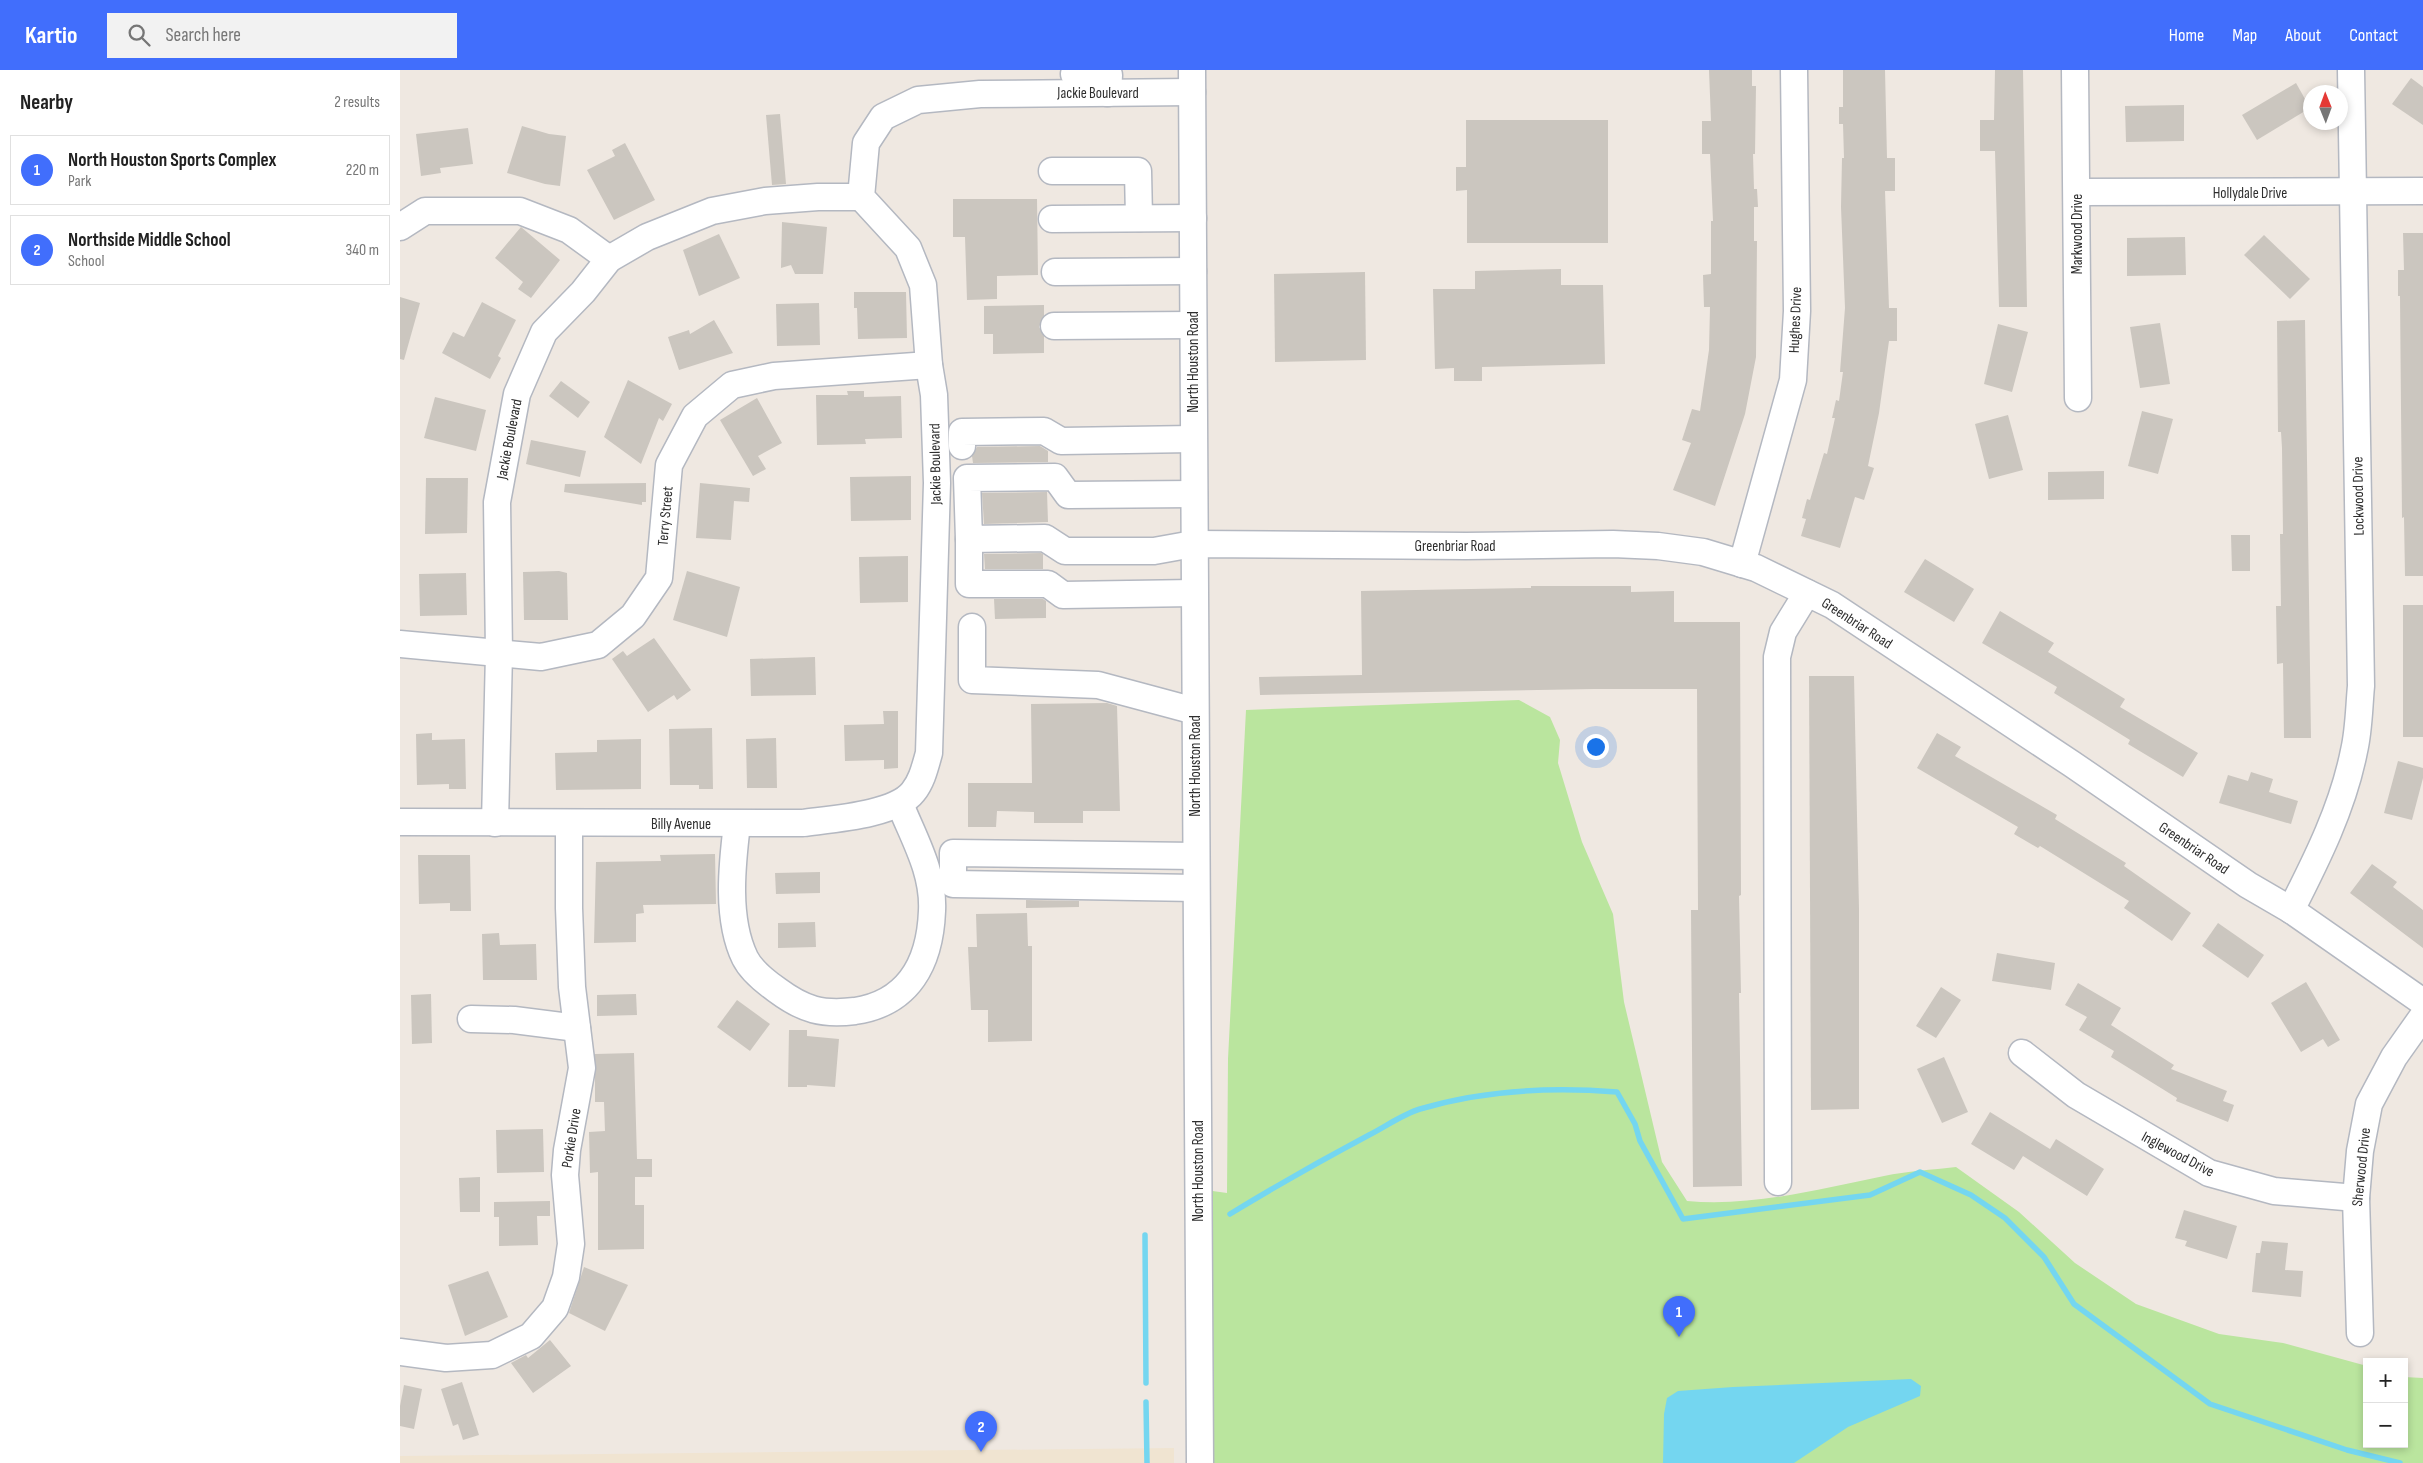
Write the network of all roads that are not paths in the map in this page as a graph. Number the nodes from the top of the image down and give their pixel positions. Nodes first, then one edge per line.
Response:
1 (1794, 70) edge
2 (2075, 70) edge
3 (2351, 70) edge
4 (1074, 79) edge
5 (1108, 79) edge
6 (1192, 81) edge
7 (1052, 171) dead end
8 (2423, 191) edge
9 (2077, 192) junction
10 (2352, 192) junction
11 (861, 197) junction
12 (1139, 218) junction
13 (1193, 218) junction
14 (1052, 219) dead end
15 (400, 227) edge
16 (609, 259) junction
17 (1193, 271) junction
18 (1055, 272) dead end
19 (1193, 325) junction
20 (1054, 326) dead end
21 (929, 365) junction
22 (2078, 398) dead end
23 (1193, 439) junction
24 (962, 446) dead end
25 (1194, 494) junction
26 (969, 538) junction
27 (1193, 544) junction
28 (1742, 564) junction
29 (969, 584) junction
30 (1194, 593) junction
31 (1807, 593) junction
32 (400, 644) edge
33 (499, 653) junction
34 (1194, 711) junction
35 (900, 804) junction
36 (400, 822) edge
37 (494, 823) junction
38 (569, 824) junction
39 (737, 824) junction
40 (1196, 856) junction
41 (1196, 888) junction
42 (2291, 910) junction
43 (2423, 1002) edge
44 (2423, 1016) edge
45 (471, 1019) dead end
46 (577, 1028) junction
47 (2022, 1053) dead end
48 (1778, 1182) dead end
49 (2356, 1198) junction
50 (2360, 1333) dead end
51 (400, 1352) edge
52 (1200, 1463) edge

1 - 28 street, Hughes Drive
2 - 9 street, Markwood Drive
3 - 10 street, Lockwood Drive
4 - 5 street, Jackie Boulevard
4 - 11 street, Jackie Boulevard
5 - 6 street, Jackie Boulevard
6 - 13 street, North Houston Road
7 - 12 street
8 - 10 street, Hollydale Drive
9 - 10 street, Hollydale Drive
9 - 22 street, Markwood Drive
10 - 42 street, Lockwood Drive
11 - 16 street, Jackie Boulevard
11 - 21 street, Jackie Boulevard
12 - 13 street
12 - 14 street
13 - 17 street, North Houston Road
15 - 16 street
16 - 33 street, Jackie Boulevard
17 - 18 street
17 - 19 street, North Houston Road
19 - 20 street
19 - 23 street, North Houston Road
21 - 33 street, Terry Street
21 - 35 street, Jackie Boulevard
23 - 24 street
23 - 25 street, North Houston Road
25 - 26 street
25 - 27 street, North Houston Road
26 - 27 street, Greenbriar Road
26 - 29 street
27 - 28 street, Greenbriar Road
27 - 30 street, North Houston Road
28 - 31 street, Greenbriar Road
29 - 30 street
29 - 34 street
30 - 34 street, North Houston Road
31 - 42 street, Greenbriar Road
31 - 48 street
32 - 33 street, Terry Street
33 - 37 street, Jackie Boulevard
34 - 40 street, North Houston Road
35 - 39 street, Billy Avenue
35 - 39 street
36 - 37 street, Billy Avenue
37 - 38 street, Billy Avenue
38 - 39 street, Billy Avenue
38 - 46 street, Porkie Drive
40 - 41 street, North Houston Road
40 - 41 street
41 - 52 street, North Houston Road
42 - 43 street, Greenbriar Road
44 - 49 street, Sherwood Drive
45 - 46 street
46 - 51 street, Porkie Drive
47 - 49 street, Inglewood Drive
49 - 50 street, Sherwood Drive

